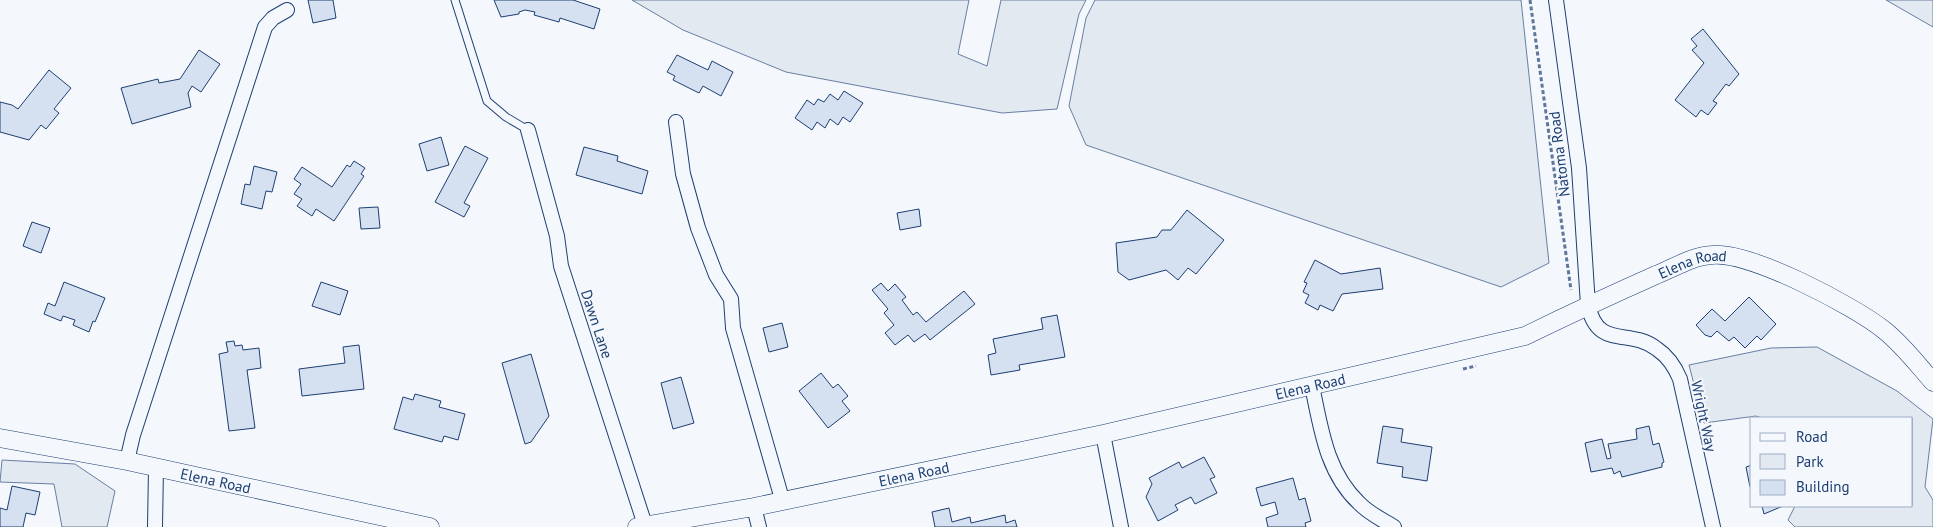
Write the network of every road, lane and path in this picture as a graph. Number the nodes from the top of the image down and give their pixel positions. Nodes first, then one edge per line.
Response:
1 (455, 0) edge
2 (1530, 0) edge
3 (1556, 0) edge
4 (287, 10) dead end
5 (676, 122) dead end
6 (528, 130) joint
7 (1572, 295) dead end
8 (1588, 305) junction
9 (1932, 379) edge
10 (1312, 386) junction
11 (1103, 434) junction
12 (0, 438) edge
13 (127, 461) junction
14 (156, 468) junction
15 (782, 499) junction
16 (754, 506) junction
17 (641, 526) edge
18 (155, 527) edge
19 (430, 527) edge
20 (759, 527) edge
21 (1121, 527) edge
22 (1394, 527) edge
23 (1713, 527) edge

1 - 6 lane
2 - 7 path
3 - 8 street, Natoma Road
4 - 13 street
5 - 15 street
6 - 17 street, Dawn Lane
8 - 9 street, Elena Road
8 - 10 street, Elena Road
8 - 23 street, Wright Way
10 - 11 street, Elena Road
10 - 22 street
11 - 15 street, Elena Road
11 - 21 street
12 - 13 street, Elena Road
13 - 14 street, Elena Road
14 - 18 street
14 - 19 street, Elena Road
15 - 16 street, Elena Road
16 - 17 street, Elena Road
16 - 20 street

